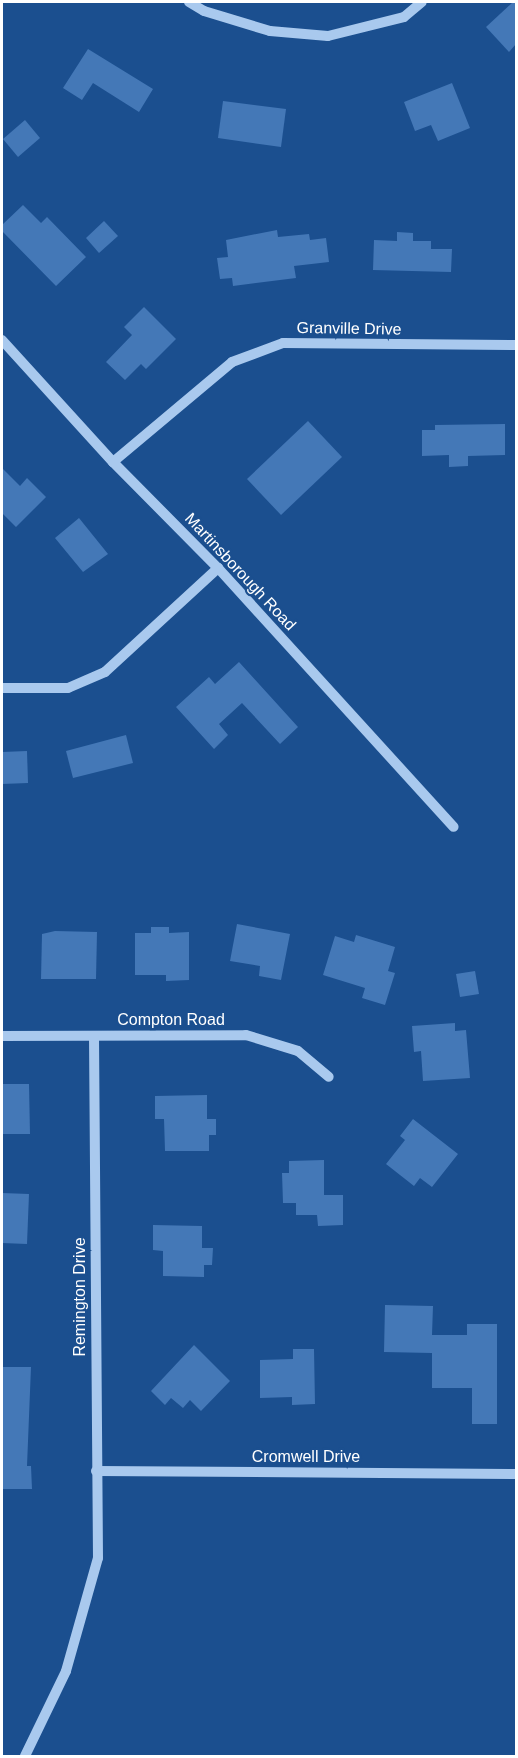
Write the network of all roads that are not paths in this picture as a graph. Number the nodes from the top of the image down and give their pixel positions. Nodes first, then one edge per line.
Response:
1 (189, 2) edge
2 (422, 2) edge
3 (2, 340) edge
4 (516, 345) edge
5 (113, 462) junction
6 (218, 568) junction
7 (2, 688) edge
8 (454, 827) dead end
9 (2, 1036) edge
10 (93, 1036) junction
11 (329, 1077) dead end
12 (96, 1471) junction
13 (516, 1474) edge
14 (25, 1756) edge

1 - 2 street
3 - 5 street, Martinsborough Road
4 - 5 street, Granville Drive
5 - 6 street, Martinsborough Road
6 - 7 street
6 - 8 street, Martinsborough Road
9 - 10 street, Compton Road
10 - 11 street, Compton Road
10 - 12 street, Remington Drive
12 - 13 street, Cromwell Drive
12 - 14 street, Remington Drive

